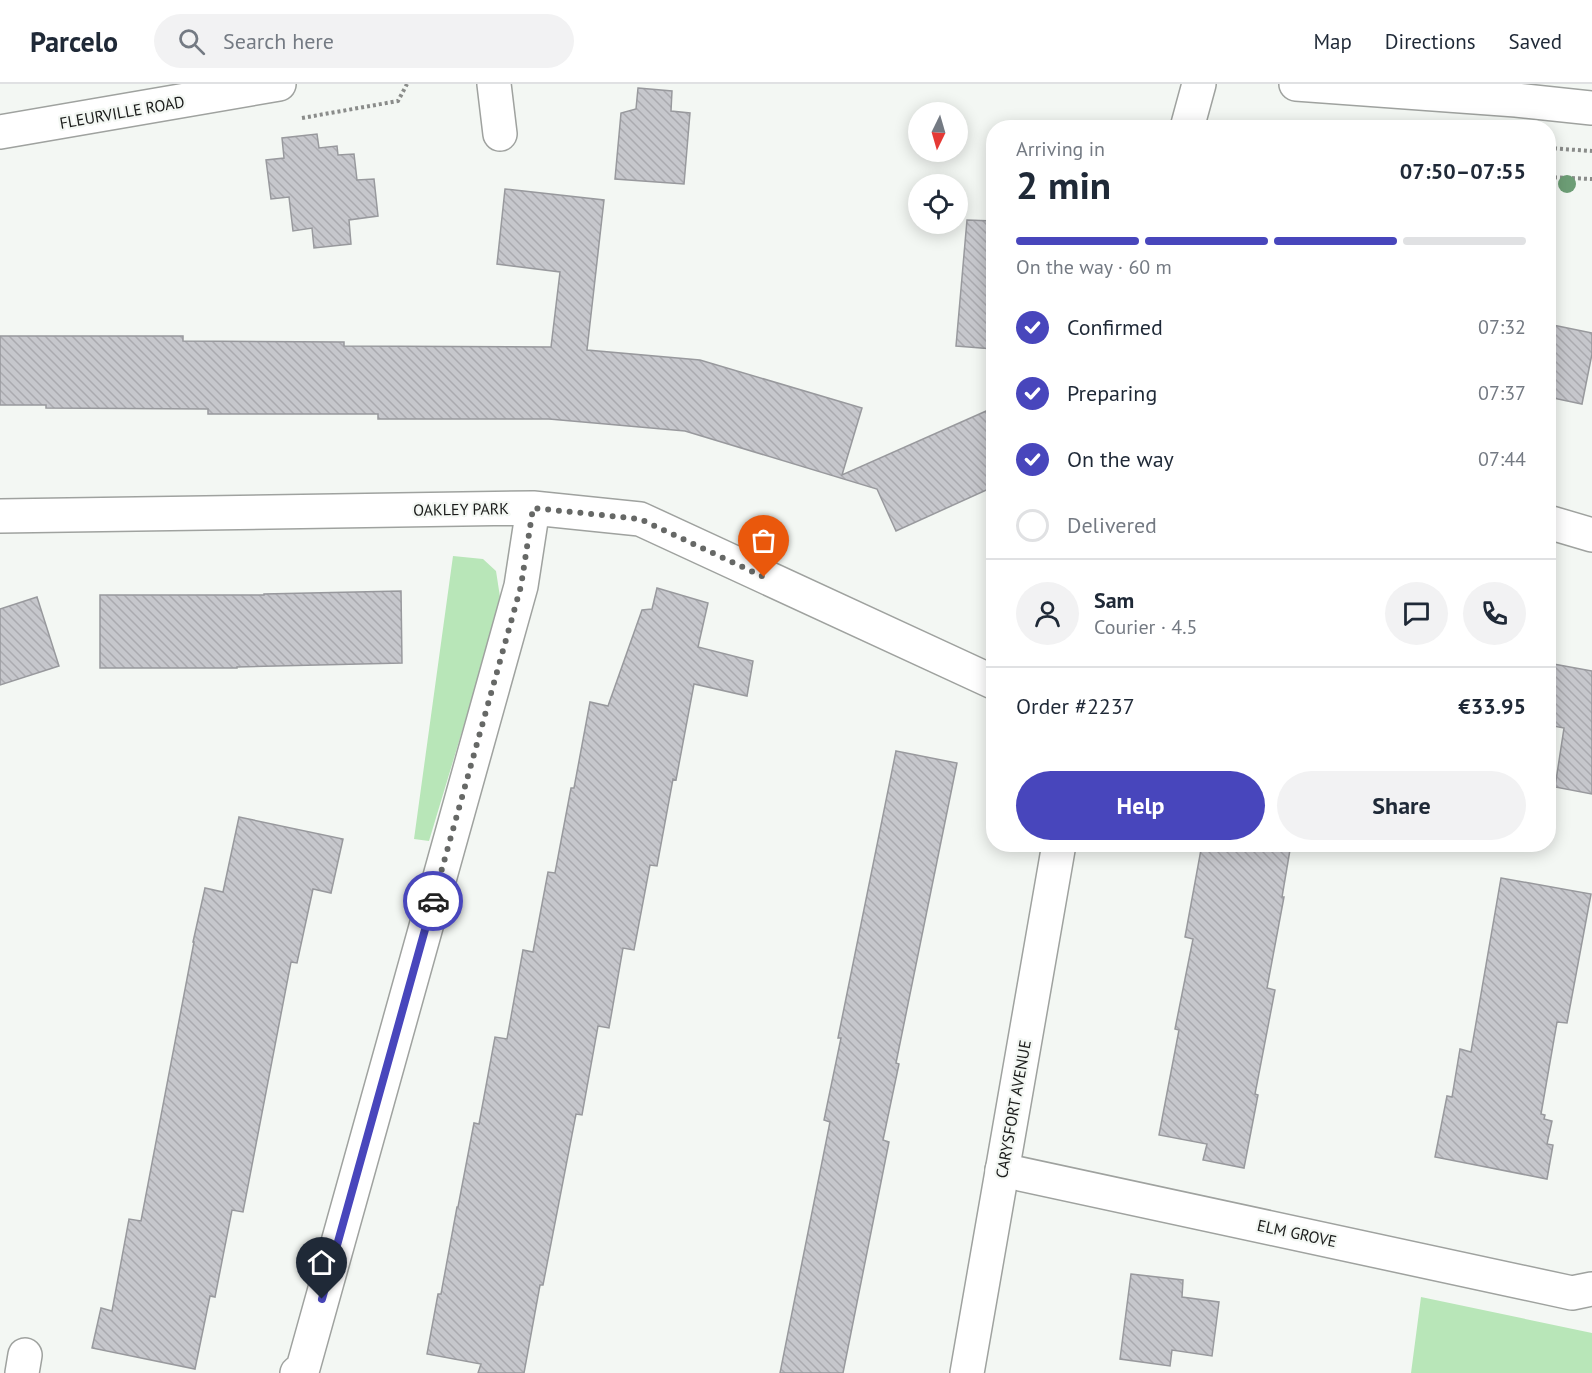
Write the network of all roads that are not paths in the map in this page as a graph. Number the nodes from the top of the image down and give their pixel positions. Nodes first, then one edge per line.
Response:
1 (279, 84) edge
2 (494, 84) edge
3 (1199, 84) edge
4 (1296, 84) edge
5 (214, 89) edge
6 (1592, 108) edge
7 (1189, 120) edge
8 (0, 132) edge
9 (500, 134) dead end
10 (533, 508) junction
11 (0, 516) edge
12 (1556, 524) edge
13 (1592, 535) edge
14 (986, 679) edge
15 (1058, 852) edge
16 (1002, 1170) junction
17 (1592, 1289) edge
18 (297, 1373) edge
19 (967, 1373) edge

1 - 5 street, FLEURVILLE ROAD
2 - 9 street
3 - 7 street
4 - 6 street
5 - 8 street, FLEURVILLE ROAD
10 - 11 street, OAKLEY PARK
10 - 14 street, OAKLEY PARK
10 - 18 street
12 - 13 street
15 - 16 street, CARYSFORT AVENUE
16 - 17 street, ELM GROVE
16 - 19 street, CARYSFORT AVENUE

